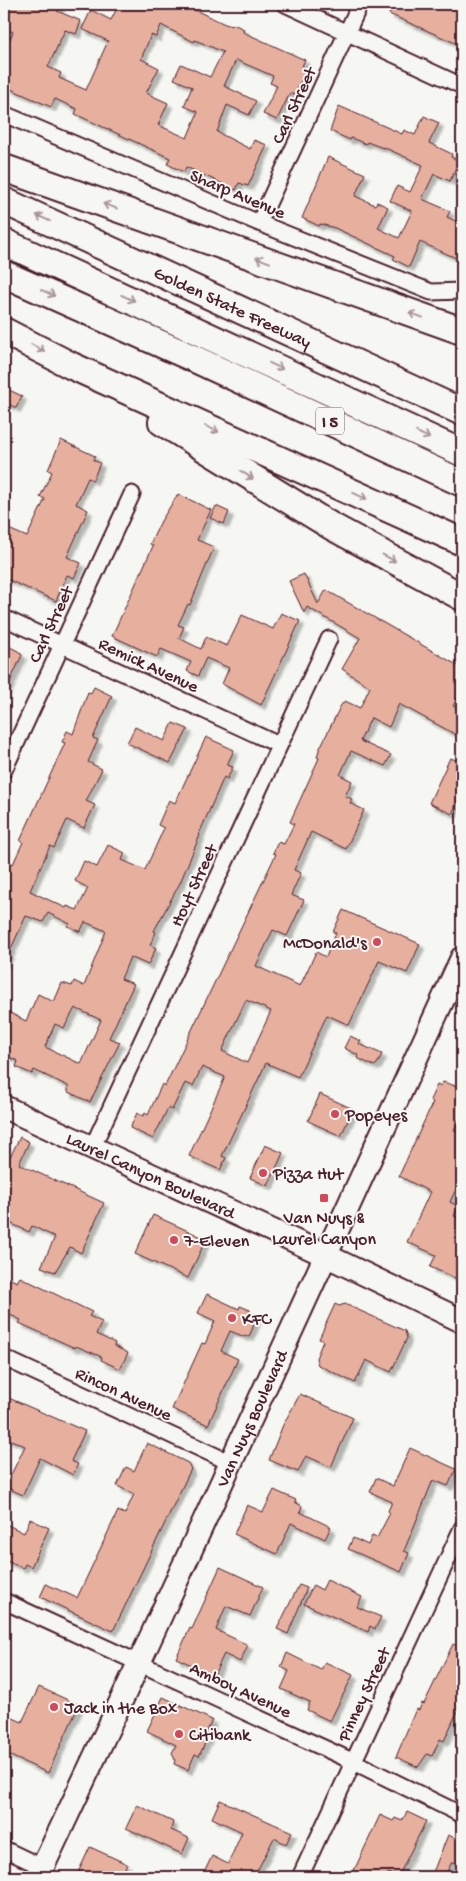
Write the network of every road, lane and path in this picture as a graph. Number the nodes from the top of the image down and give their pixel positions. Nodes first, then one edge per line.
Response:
1 (285, 4) edge
2 (360, 4) edge
3 (347, 32) junction
4 (462, 86) edge
5 (4, 114) edge
6 (4, 168) edge
7 (4, 200) edge
8 (259, 223) junction
9 (4, 230) edge
10 (4, 242) edge
11 (135, 261) junction
12 (4, 274) edge
13 (462, 291) edge
14 (283, 329) junction
15 (4, 331) edge
16 (462, 331) edge
17 (72, 366) junction
18 (462, 393) edge
19 (462, 412) edge
20 (462, 454) edge
21 (462, 483) edge
22 (132, 494) dead end
23 (462, 542) edge
24 (462, 597) edge
25 (4, 618) edge
26 (329, 639) dead end
27 (61, 644) junction
28 (279, 745) junction
29 (4, 770) edge
30 (462, 958) edge
31 (4, 1107) edge
32 (92, 1148) junction
33 (325, 1255) junction
34 (462, 1321) edge
35 (4, 1358) edge
36 (229, 1462) junction
37 (462, 1528) edge
38 (4, 1601) edge
39 (139, 1663) junction
40 (352, 1761) junction
41 (462, 1814) edge
42 (4, 1850) edge
43 (40, 1872) edge
44 (300, 1877) edge

1 - 3 street
2 - 3 street, Carl Street
3 - 4 street
3 - 8 street, Carl Street
5 - 8 street, Sharp Avenue
16 -> 6 highway
11 -> 7 highway, Golden State Freeway
8 - 13 street, Sharp Avenue
9 - 11 highway
10 -> 20 highway
11 - 14 highway, Golden State Freeway
12 -> 21 highway, I 5
14 - 18 highway
14 - 19 highway, Golden State Freeway
15 -> 17 highway
17 -> 23 highway
17 -> 24 highway
22 - 27 street, Carl Street
25 - 27 street, Remick Avenue
26 - 28 street, Hoyt Street
27 - 28 street, Remick Avenue
27 - 29 street, Carl Street
28 - 32 street, Hoyt Street
30 - 33 main road, Van Nuys Boulevard
31 - 32 main road, Laurel Canyon Boulevard
32 - 33 main road, Laurel Canyon Boulevard
33 - 34 main road, Laurel Canyon Boulevard
33 - 36 main road, Van Nuys Boulevard
35 - 36 street, Rincon Avenue
36 - 39 main road, Van Nuys Boulevard
37 - 40 street, Pinney Street
38 - 39 street, Amboy Avenue
39 - 40 street, Amboy Avenue
39 - 43 main road, Van Nuys Boulevard
40 - 41 street, Amboy Avenue
40 - 44 street, Pinney Street
42 - 43 street

